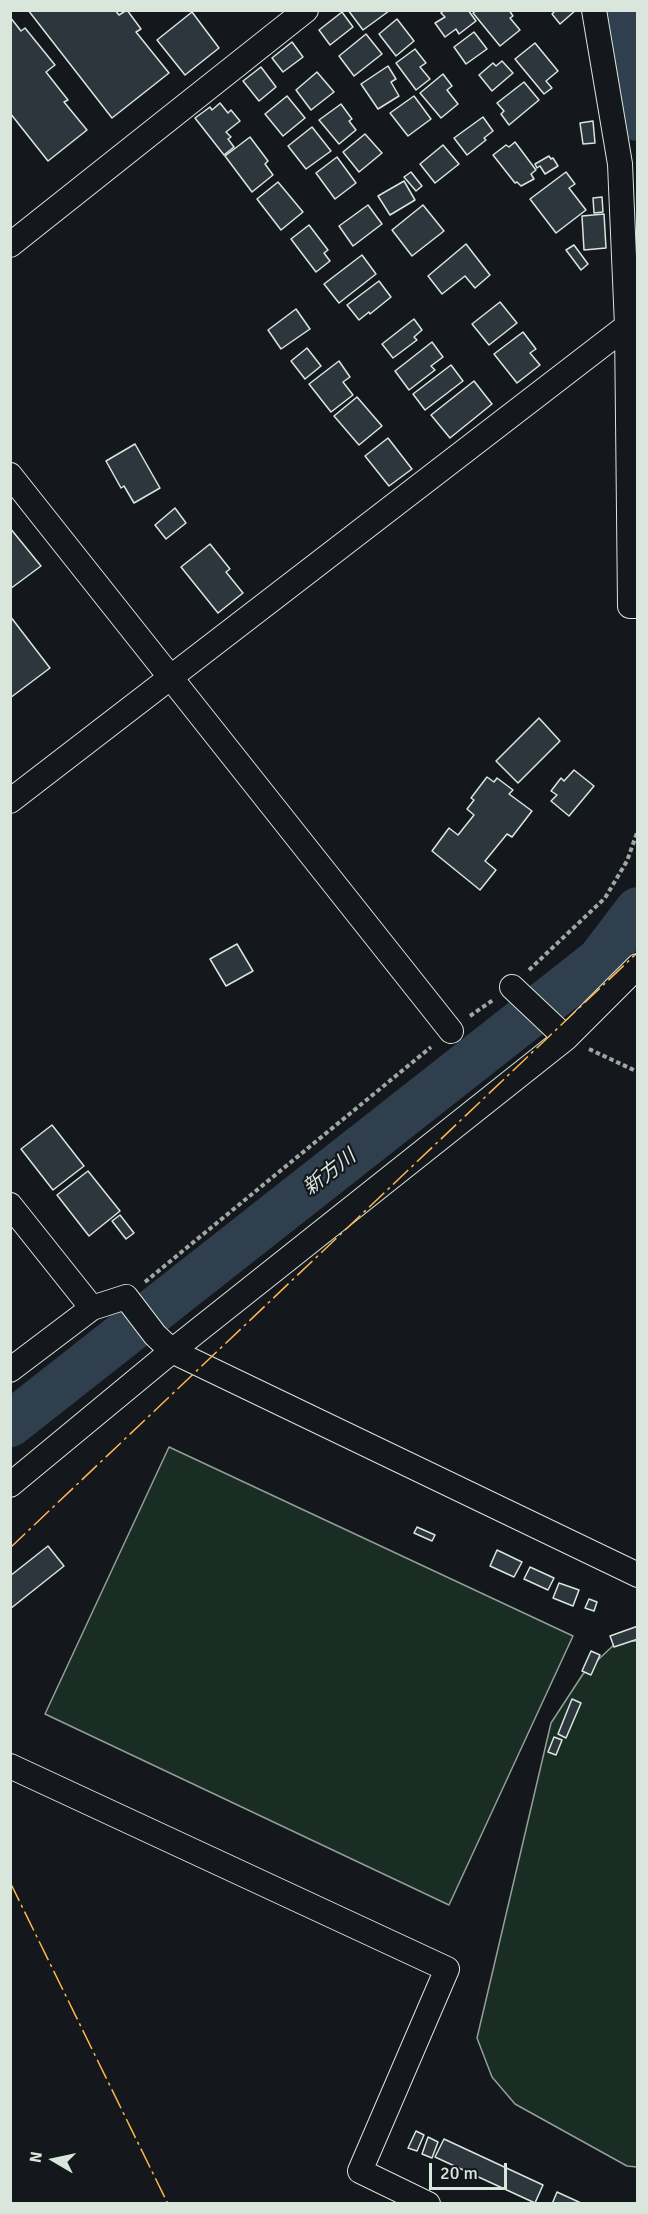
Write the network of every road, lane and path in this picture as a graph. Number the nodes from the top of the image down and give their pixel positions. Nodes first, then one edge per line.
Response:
1 (306, 10) edge
2 (594, 10) edge
3 (10, 245) edge
4 (627, 326) junction
5 (10, 475) edge
6 (634, 606) edge
7 (170, 676) junction
8 (10, 801) edge
9 (638, 830) edge
10 (638, 966) edge
11 (512, 987) junction
12 (451, 1031) junction
13 (566, 1038) junction
14 (638, 1072) edge
15 (10, 1205) edge
16 (126, 1297) junction
17 (92, 1308) junction
18 (163, 1343) junction
19 (10, 1370) edge
20 (10, 1485) edge
21 (638, 1575) edge
22 (10, 1766) edge
23 (428, 2204) edge

1 - 3 street
2 - 4 street
4 - 6 street
4 - 7 street
5 - 7 street
7 - 8 street
7 - 12 street
9 - 11 path
10 - 13 street
11 - 12 path
11 - 13 street
12 - 16 path
13 - 14 path
13 - 18 street
15 - 17 street
16 - 17 street
16 - 18 street
17 - 19 street
18 - 20 street
18 - 21 street
22 - 23 street

